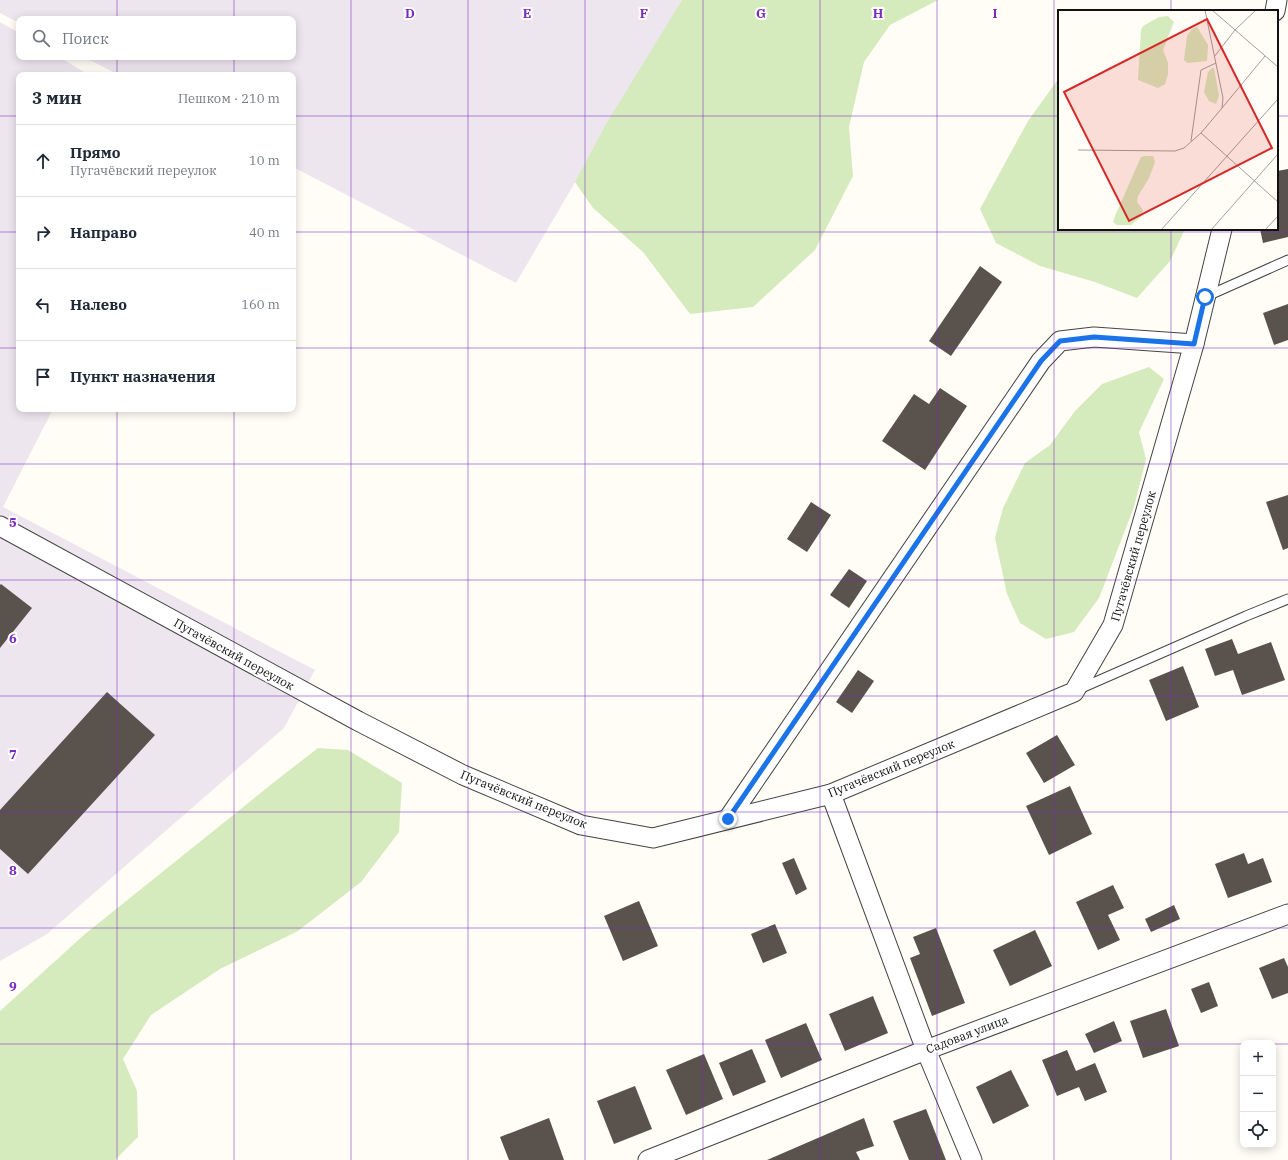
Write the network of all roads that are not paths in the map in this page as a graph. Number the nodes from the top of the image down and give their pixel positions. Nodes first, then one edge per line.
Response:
1 (1278, 0) edge
2 (1275, 10) edge
3 (1222, 230) edge
4 (1288, 260) edge
5 (1205, 297) junction
6 (1194, 344) junction
7 (0, 526) edge
8 (1288, 599) edge
9 (1074, 692) junction
10 (831, 794) junction
11 (728, 819) junction
12 (1288, 914) edge
13 (926, 1050) junction
14 (648, 1160) edge
15 (972, 1160) edge

1 - 2 street
3 - 5 street, Пугачёвский переулок
4 - 5 lane
5 - 6 street, Пугачёвский переулок
6 - 9 street, Пугачёвский переулок
6 - 11 street
7 - 11 street, Пугачёвский переулок
8 - 9 lane
9 - 10 street, Пугачёвский переулок
10 - 11 street, Пугачёвский переулок
10 - 13 street
12 - 13 street, Садовая улица
13 - 14 street, Садовая улица
13 - 15 street

